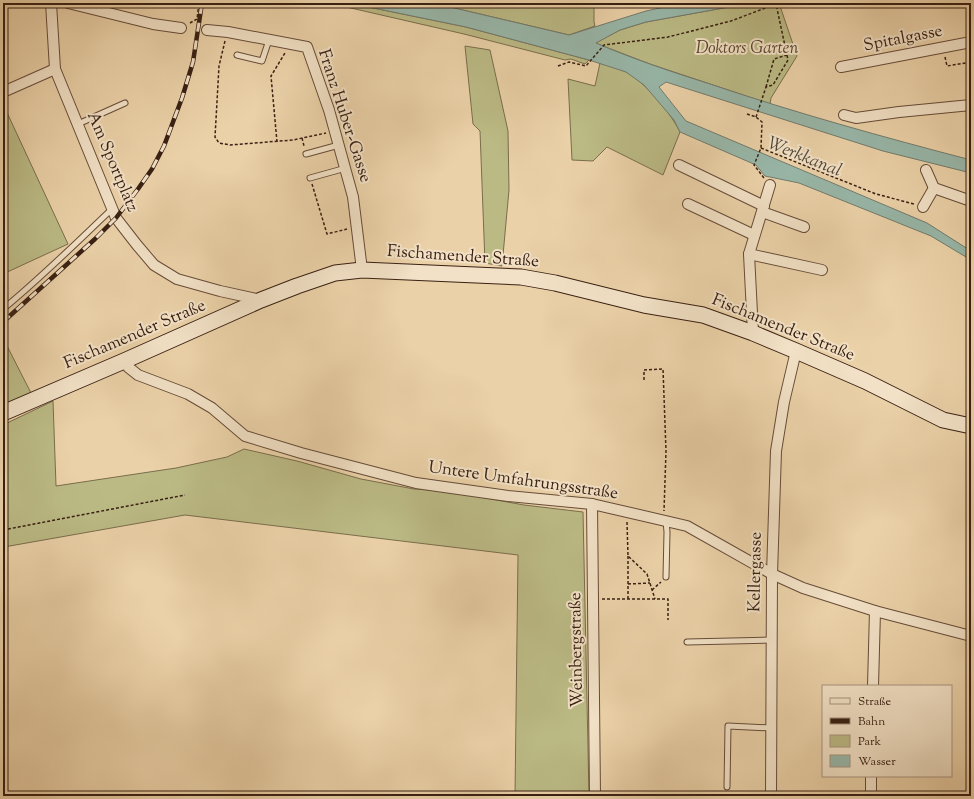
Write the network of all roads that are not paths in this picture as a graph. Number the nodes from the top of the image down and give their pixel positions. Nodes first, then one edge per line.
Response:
1 (51, 3) edge
2 (68, 3) edge
3 (181, 28) road end
4 (207, 30) dead end
5 (269, 40) junction
6 (971, 42) edge
7 (237, 55) dead end
8 (841, 67) dead end
9 (55, 69) junction
10 (3, 92) edge
11 (126, 103) dead end
12 (971, 105) edge
13 (844, 115) dead end
14 (78, 124) junction
15 (339, 145) junction
16 (306, 154) dead end
17 (679, 165) dead end
18 (346, 168) junction
19 (926, 170) dead end
20 (310, 178) road end
21 (770, 185) road end
22 (934, 188) junction
23 (971, 201) edge
24 (688, 204) dead end
25 (923, 207) road end
26 (112, 209) junction
27 (763, 209) junction
28 (804, 227) dead end
29 (754, 236) junction
30 (749, 254) junction
31 (362, 270) junction
32 (822, 270) dead end
33 (261, 300) junction
34 (3, 310) edge
35 (752, 333) junction
36 (796, 351) junction
37 (124, 361) junction
38 (3, 413) edge
39 (971, 426) edge
40 (592, 504) junction
41 (666, 521) junction
42 (772, 574) junction
43 (666, 577) road end
44 (875, 611) junction
45 (971, 636) edge
46 (772, 640) junction
47 (687, 642) dead end
48 (873, 685) edge
49 (771, 728) junction
50 (871, 777) edge
51 (727, 787) dead end
52 (595, 796) edge
53 (771, 796) edge
54 (871, 796) edge

1 - 9 street, Am Sportplatz
2 - 3 street
4 - 5 street, Franz Huber-Gasse
5 - 7 lane
5 - 15 street, Franz Huber-Gasse
6 - 8 street, Spitalgasse
9 - 10 street
9 - 14 street, Am Sportplatz
11 - 14 lane
12 - 13 street
14 - 26 street, Am Sportplatz
15 - 16 lane
15 - 18 street, Franz Huber-Gasse
17 - 27 street
18 - 20 lane
18 - 31 street, Franz Huber-Gasse
19 - 22 street
21 - 27 street
22 - 23 street
22 - 25 street
24 - 29 street
26 - 33 street, Am Sportplatz
26 - 34 lane
27 - 28 street
27 - 29 street
29 - 30 street
30 - 32 street
30 - 35 street
31 - 33 main road, Fischamender Straße
31 - 35 main road, Fischamender Straße
33 - 37 main road, Fischamender Straße
35 - 36 main road, Fischamender Straße
36 - 39 main road, Fischamender Straße
36 - 42 street, Kellergasse
37 - 38 main road, Fischamender Straße
37 - 40 street, Untere Umfahrungsstraße
40 - 41 street, Untere Umfahrungsstraße
40 - 52 street, Weinbergstraße
41 - 42 street, Untere Umfahrungsstraße
41 - 43 lane
42 - 44 street, Untere Umfahrungsstraße
42 - 46 street, Kellergasse
44 - 45 street, Untere Umfahrungsstraße
44 - 48 street
46 - 47 lane
46 - 49 street, Kellergasse
49 - 51 lane
49 - 53 street, Kellergasse
50 - 54 street

